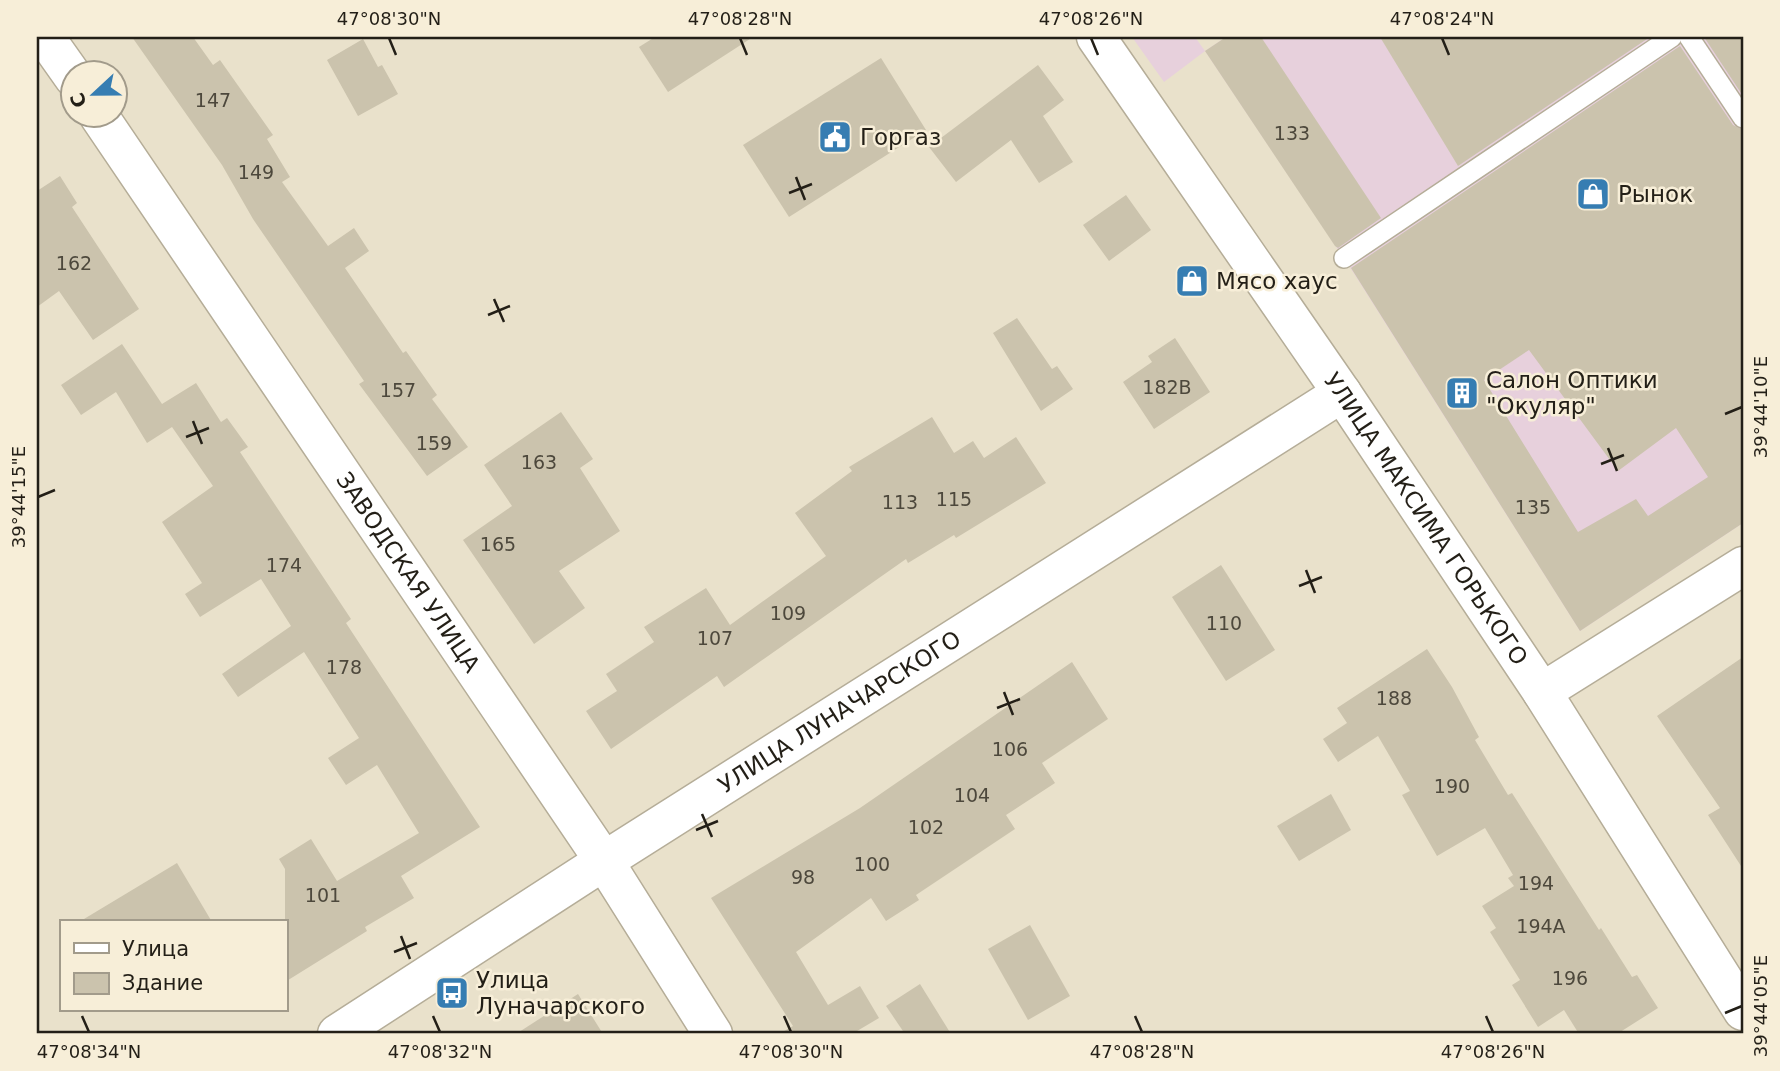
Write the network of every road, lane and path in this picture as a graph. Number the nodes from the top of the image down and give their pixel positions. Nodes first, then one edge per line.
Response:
1 (46, 37) edge
2 (1096, 37) edge
3 (1672, 37) edge
4 (1689, 37) edge
5 (62, 60) edge
6 (1743, 118) edge
7 (108, 130) edge
8 (1344, 258) dead end
9 (1342, 393) junction
10 (1743, 566) edge
11 (1542, 692) junction
12 (604, 861) junction
13 (1743, 1011) edge
14 (337, 1034) edge
15 (713, 1034) edge

1 - 5 main road
2 - 9 main road, УЛИЦА МАКСИМА ГОРЬКОГО
3 - 8 lane
4 - 6 lane
7 - 12 main road, ЗАВОДСКАЯ УЛИЦА
9 - 11 main road, УЛИЦА МАКСИМА ГОРЬКОГО
9 - 12 main road, УЛИЦА ЛУНАЧАРСКОГО
10 - 11 main road
11 - 13 main road, УЛИЦА МАКСИМА ГОРЬКОГО
12 - 14 main road, УЛИЦА ЛУНАЧАРСКОГО
12 - 15 main road, ЗАВОДСКАЯ УЛИЦА

